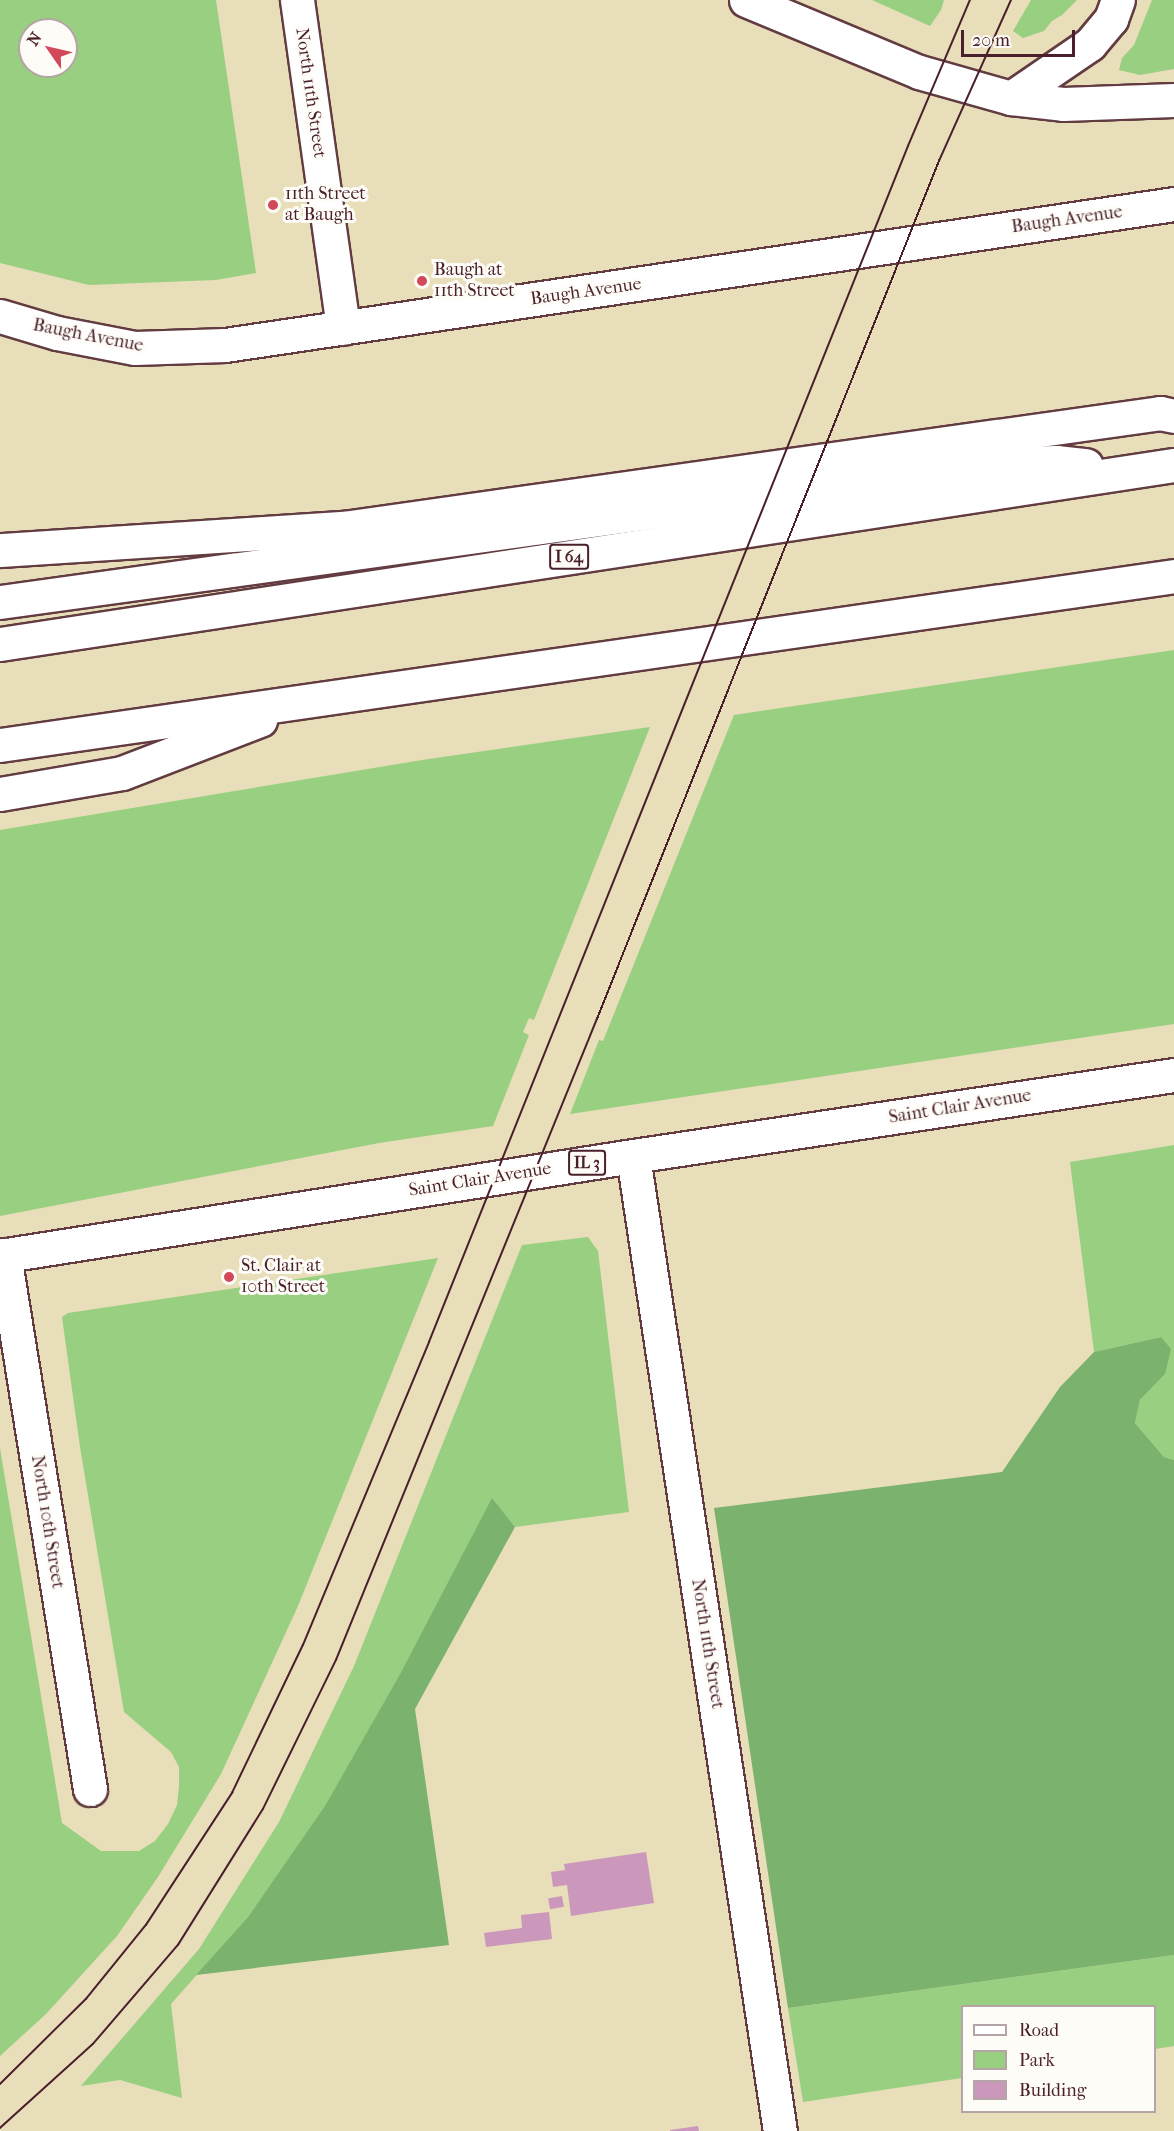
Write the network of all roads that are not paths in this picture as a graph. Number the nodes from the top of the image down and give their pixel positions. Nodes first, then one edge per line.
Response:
1 (297, 0) edge
2 (747, 0) edge
3 (1118, 0) edge
4 (787, 8) edge
5 (1011, 98) junction
6 (1174, 100) edge
7 (1174, 204) edge
8 (0, 316) edge
9 (343, 328) junction
10 (1174, 416) edge
11 (1174, 465) edge
12 (1138, 471) junction
13 (0, 550) edge
14 (1174, 576) edge
15 (0, 602) edge
16 (0, 644) edge
17 (316, 699) junction
18 (0, 745) edge
19 (0, 794) edge
20 (1174, 1075) edge
21 (633, 1156) junction
22 (2, 1256) edge
23 (90, 1789) dead end
24 (780, 2131) edge

1 - 9 main road, North 11th Street
2 - 4 main road
3 - 5 main road
4 - 5 main road
5 - 6 main road
7 - 9 main road, Baugh Avenue
8 - 9 main road, Baugh Avenue
10 - 13 main road
11 - 12 main road, I 64
12 - 15 main road
12 - 16 main road, I 64
14 - 17 main road
17 - 18 main road
17 - 19 main road
20 - 21 main road, Saint Clair Avenue / IL 3
21 - 22 main road, Saint Clair Avenue / IL 3
21 - 24 main road, North 11th Street
22 - 23 main road, North 10th Street

